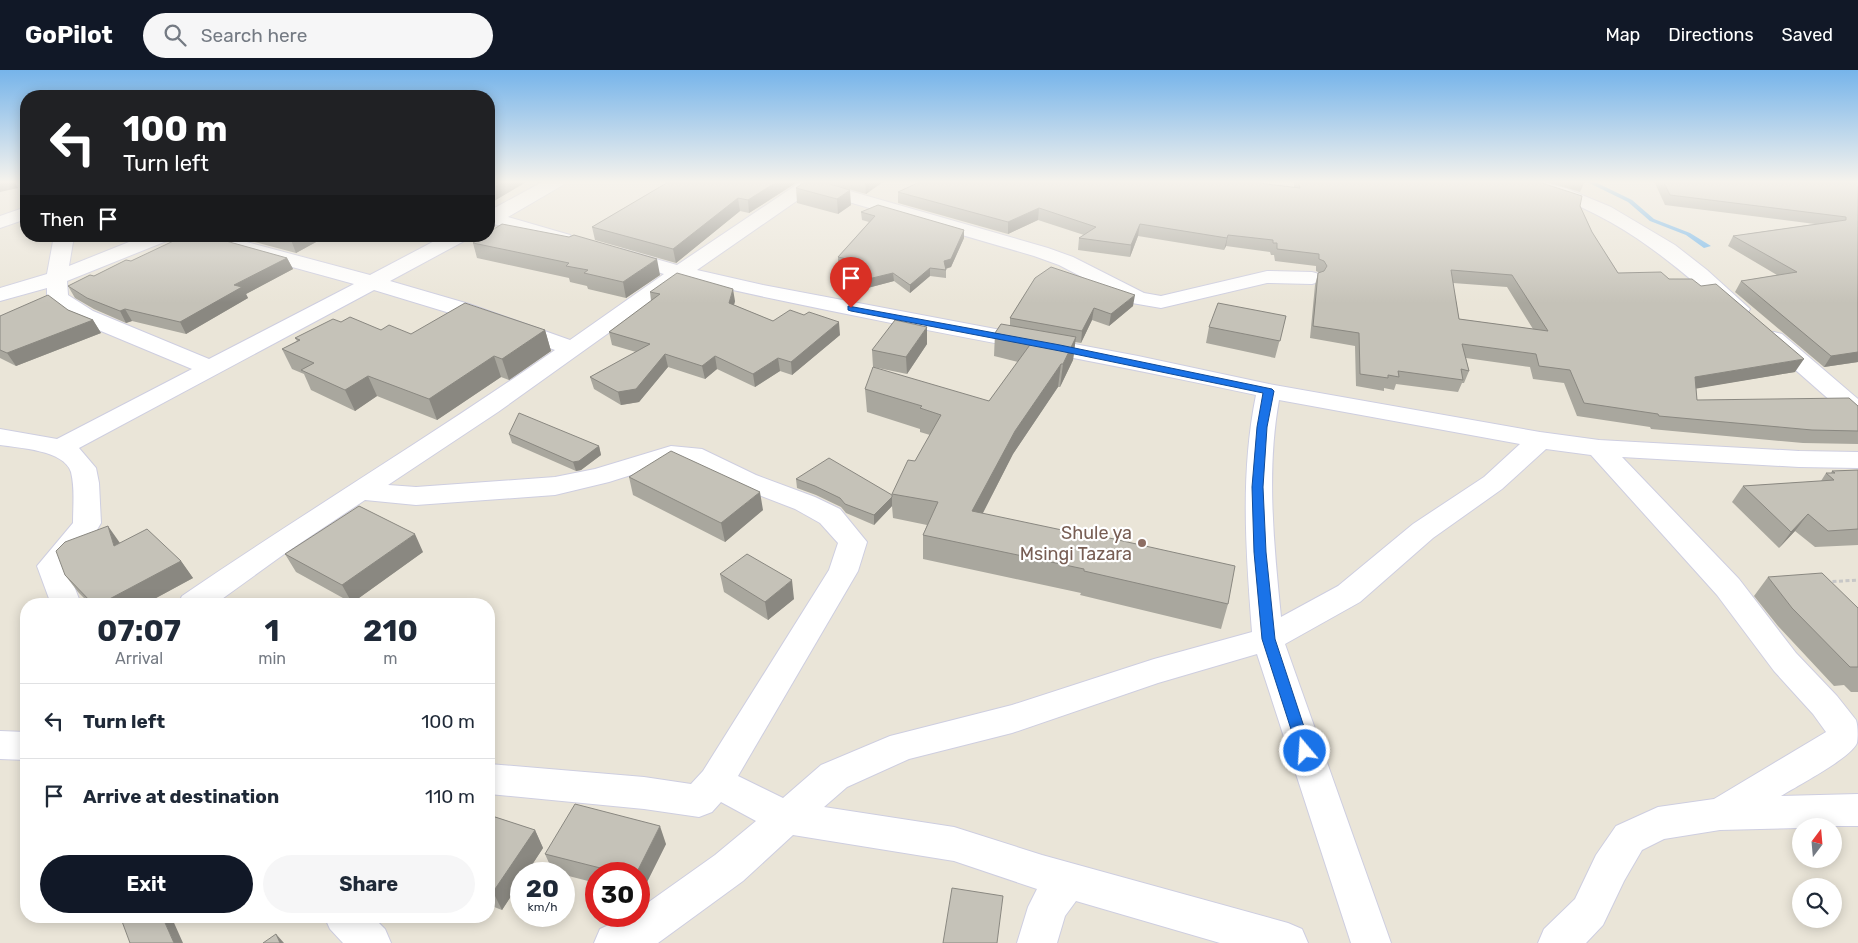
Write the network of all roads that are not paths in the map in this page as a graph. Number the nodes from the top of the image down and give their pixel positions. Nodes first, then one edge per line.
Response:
1 (503, 222) edge
2 (755, 222) edge
3 (941, 222) edge
4 (1625, 222) edge
5 (63, 242) edge
6 (147, 242) edge
7 (224, 242) edge
8 (448, 242) edge
9 (680, 272) junction
10 (57, 278) junction
11 (1312, 278) dead end
12 (371, 282) junction
13 (0, 295) edge
14 (572, 348) junction
15 (210, 368) junction
16 (1269, 391) junction
17 (1858, 412) edge
18 (0, 437) edge
19 (1540, 440) junction
20 (60, 448) junction
21 (1599, 448) junction
22 (1858, 460) edge
23 (360, 491) junction
24 (64, 598) edge
25 (202, 598) edge
26 (1268, 639) junction
27 (0, 745) edge
28 (20, 746) edge
29 (495, 780) edge
30 (716, 782) junction
31 (1858, 810) edge
32 (1720, 814) junction
33 (786, 818) junction
34 (1068, 880) junction
35 (351, 923) edge
36 (371, 943) edge
37 (614, 943) edge
38 (1037, 943) edge
39 (1288, 943) edge
40 (1371, 943) edge
41 (1558, 943) edge

1 - 9 street
2 - 9 street
3 - 11 street
4 - 17 street
5 - 10 street
6 - 10 street
7 - 12 street
8 - 12 street
9 - 14 street
9 - 16 street
10 - 13 street
10 - 15 street
12 - 14 street
12 - 15 street
14 - 23 street
15 - 20 street
16 - 19 street
16 - 26 street
18 - 20 street
19 - 21 street
19 - 26 street
20 - 24 street
21 - 22 street
21 - 32 street
23 - 25 street
23 - 30 street
26 - 33 street
26 - 40 street
27 - 28 street
29 - 30 street
30 - 33 street
31 - 32 street
32 - 41 street
33 - 34 street
33 - 37 street
34 - 38 street
34 - 39 street
35 - 36 street

